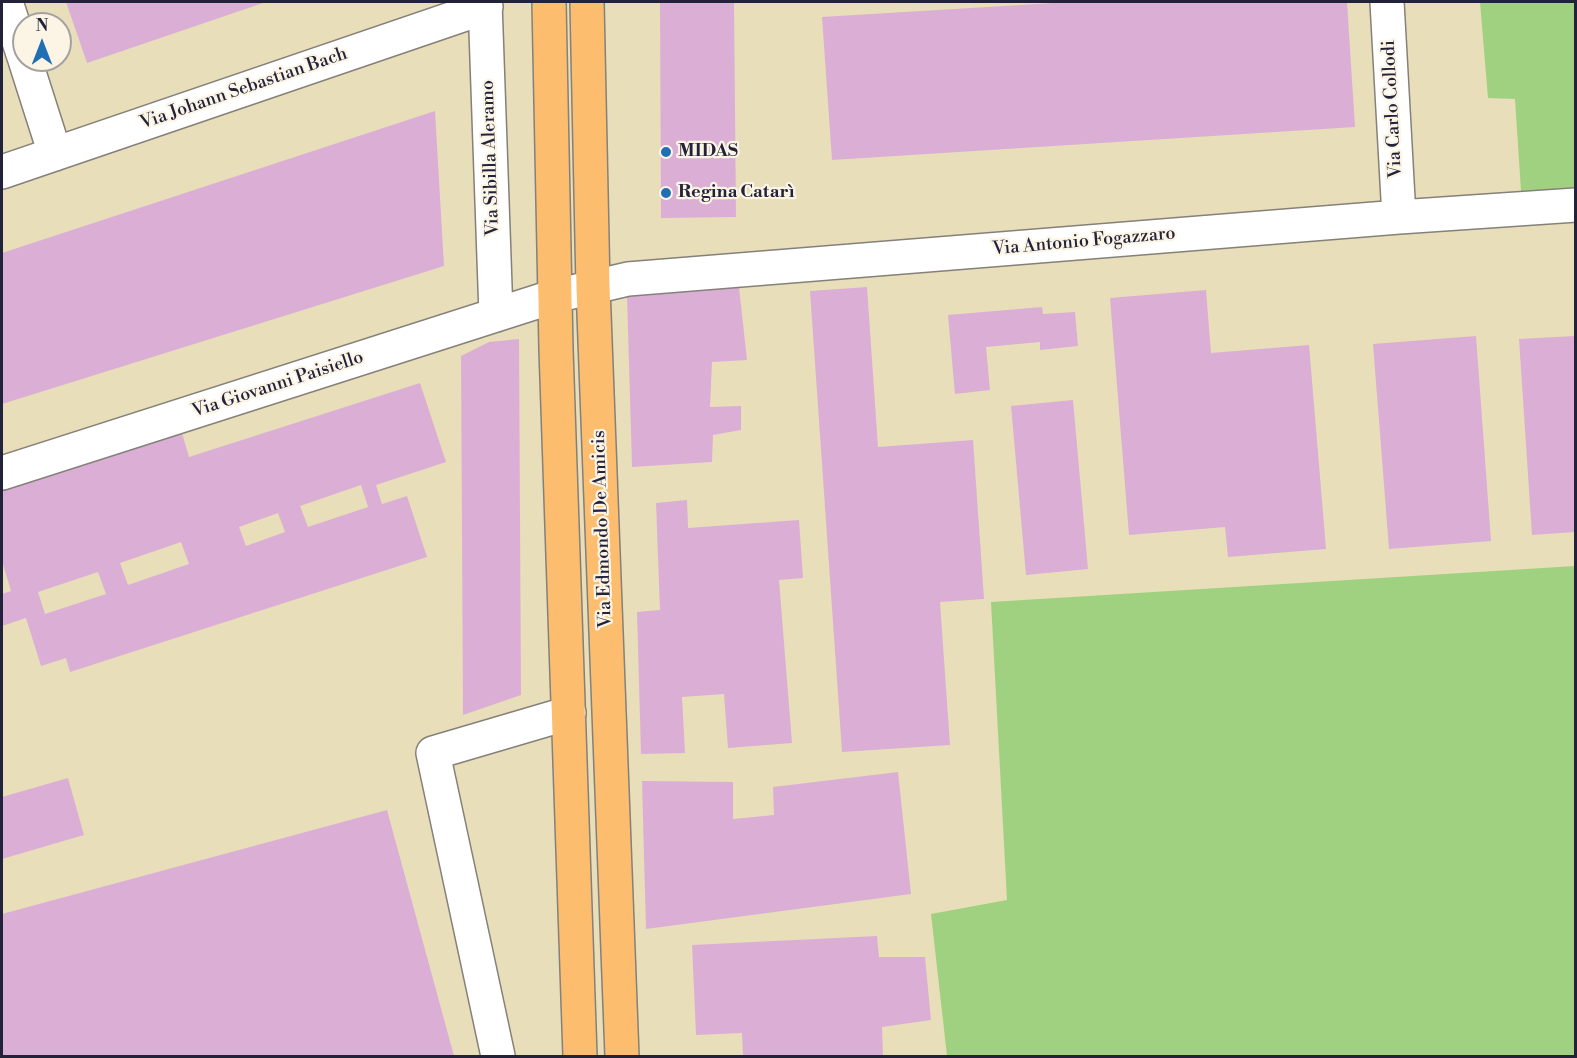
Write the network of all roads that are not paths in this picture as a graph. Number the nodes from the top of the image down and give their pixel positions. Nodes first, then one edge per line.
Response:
1 (6, 2) edge
2 (549, 2) edge
3 (587, 2) edge
4 (1387, 2) edge
5 (486, 4) edge
6 (12, 20) edge
7 (29, 72) edge
8 (55, 154) junction
9 (2, 172) edge
10 (1575, 205) edge
11 (1399, 217) junction
12 (593, 287) junction
13 (555, 296) junction
14 (496, 315) junction
15 (2, 473) edge
16 (569, 713) junction
17 (498, 1056) edge
18 (580, 1056) edge
19 (622, 1056) edge

1 - 6 street
2 - 13 main road
3 - 12 main road, Via Edmondo De Amicis
4 - 11 street, Via Carlo Collodi
5 - 8 street, Via Johann Sebastian Bach
5 - 14 street, Via Sibilla Aleramo
7 - 8 street
8 - 9 street, Via Johann Sebastian Bach
10 - 11 street, Via Antonio Fogazzaro
11 - 12 street, Via Antonio Fogazzaro
12 - 13 street, Via Antonio Fogazzaro
12 - 19 main road, Via Edmondo De Amicis
13 - 14 street, Via Giovanni Paisiello
13 - 16 main road
14 - 15 street, Via Giovanni Paisiello
16 - 17 street
16 - 18 main road

